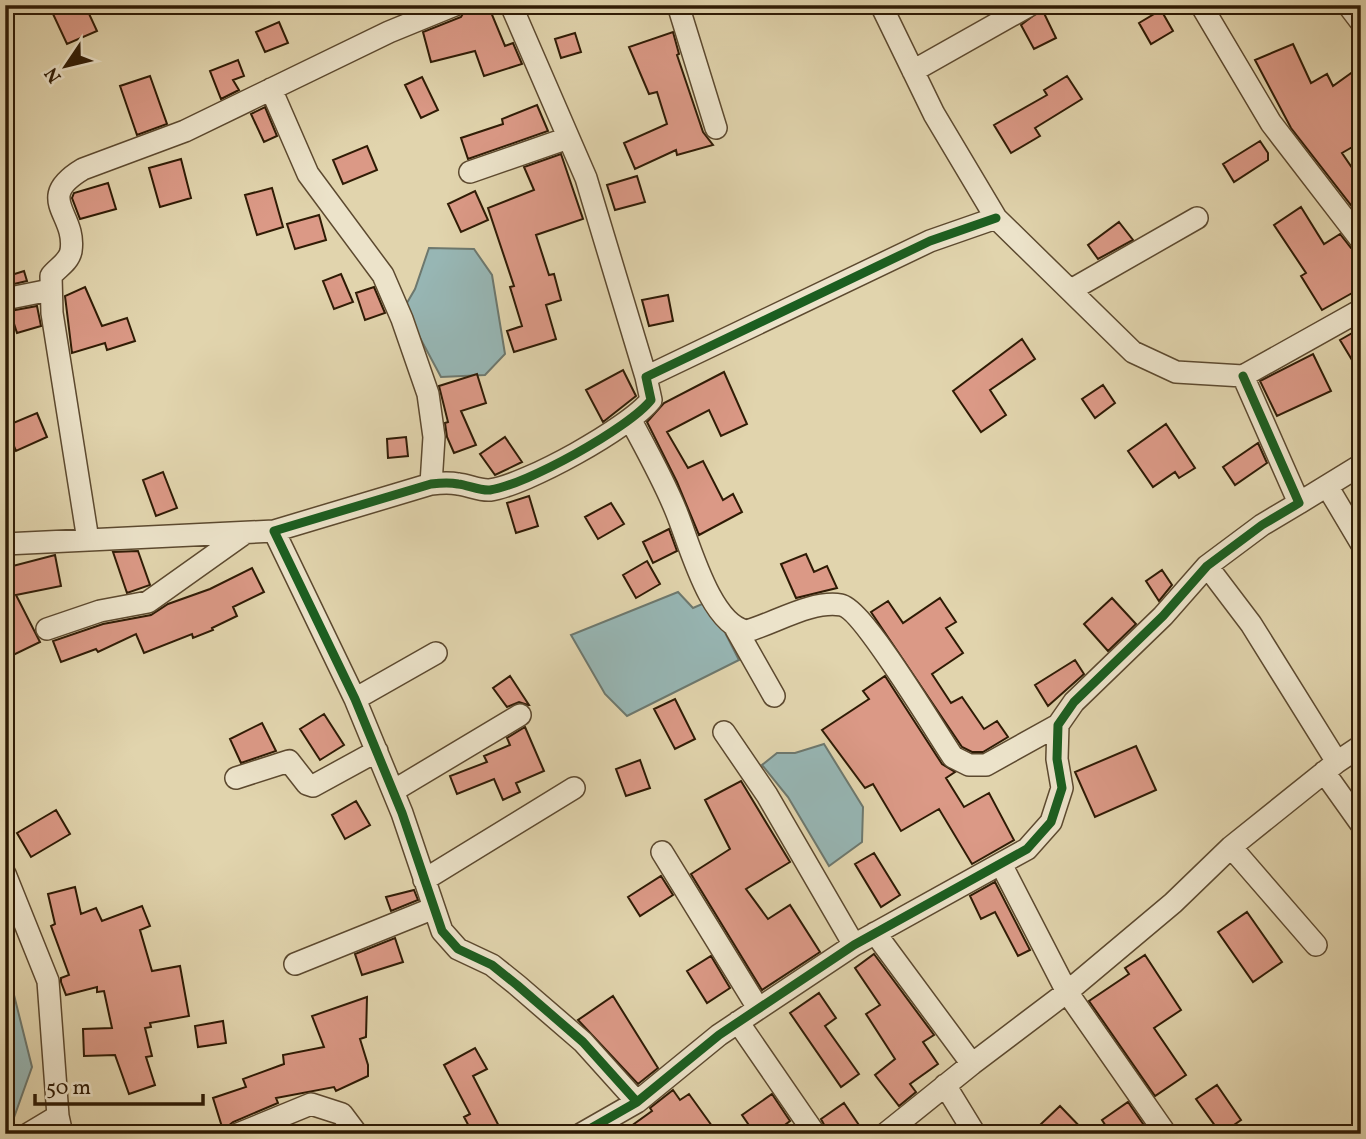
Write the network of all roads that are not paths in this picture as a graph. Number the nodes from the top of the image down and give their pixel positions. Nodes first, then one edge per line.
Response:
1 (455, 5) edge
2 (511, 5) edge
3 (678, 5) edge
4 (881, 5) edge
5 (1030, 5) edge
6 (1201, 5) edge
7 (1348, 5) edge
8 (1361, 22) edge
9 (913, 71) junction
10 (271, 89) junction
11 (716, 128) dead end
12 (568, 138) junction
13 (470, 172) dead end
14 (996, 218) junction
15 (1196, 218) dead end
16 (1361, 240) edge
17 (50, 290) junction
18 (1071, 290) junction
19 (5, 299) edge
20 (1361, 310) edge
21 (1243, 376) junction
22 (646, 377) junction
23 (630, 419) junction
24 (1361, 465) edge
25 (430, 484) junction
26 (1327, 486) junction
27 (1299, 503) junction
28 (274, 531) junction
29 (245, 533) junction
30 (89, 540) junction
31 (1361, 543) edge
32 (5, 544) edge
33 (1207, 566) junction
34 (47, 629) dead end
35 (737, 629) junction
36 (436, 653) dead end
37 (774, 696) dead end
38 (355, 699) junction
39 (520, 715) dead end
40 (1058, 724) junction
41 (724, 732) dead end
42 (1361, 746) edge
43 (377, 751) junction
44 (1331, 767) junction
45 (236, 778) dead end
46 (574, 788) dead end
47 (393, 791) junction
48 (1361, 824) edge
49 (1231, 847) junction
50 (662, 852) dead end
51 (1001, 864) junction
52 (5, 874) edge
53 (424, 880) junction
54 (434, 908) junction
55 (875, 933) junction
56 (854, 945) junction
57 (1316, 945) dead end
58 (295, 964) dead end
59 (1067, 992) junction
60 (758, 1008) junction
61 (738, 1022) junction
62 (972, 1063) junction
63 (945, 1085) junction
64 (638, 1102) junction
65 (60, 1125) edge
66 (28, 1134) edge
67 (238, 1134) edge
68 (357, 1134) edge
69 (581, 1134) edge
70 (815, 1134) edge
71 (885, 1134) edge
72 (975, 1134) edge
73 (1166, 1134) edge

1 - 10 street
2 - 12 street
3 - 11 street
4 - 9 street
5 - 9 street
6 - 16 street
7 - 8 street
9 - 14 street
10 - 17 street
10 - 25 street
12 - 13 street
12 - 22 street
14 - 18 street
14 - 22 street
15 - 18 street
17 - 19 street
17 - 30 street
18 - 21 street
20 - 21 street
21 - 27 street
22 - 23 street
23 - 25 street
23 - 35 street
24 - 26 street
25 - 28 street
26 - 27 street
26 - 31 street
27 - 33 street
28 - 29 street
28 - 38 street
29 - 30 street
29 - 34 street
30 - 32 street
33 - 40 street
33 - 44 street
35 - 37 street
35 - 40 street
36 - 38 street
38 - 43 street
39 - 47 street
40 - 51 street
41 - 56 street
42 - 44 street
43 - 45 street
43 - 47 street
44 - 48 street
44 - 49 street
46 - 53 street
47 - 53 street
49 - 57 street
49 - 59 street
50 - 60 street
51 - 55 street
51 - 59 street
52 - 65 street
53 - 54 street
54 - 58 street
54 - 64 street
55 - 56 street
55 - 62 street
56 - 60 street
59 - 62 street
59 - 73 street
60 - 61 street
61 - 64 street
61 - 70 street
62 - 63 street
63 - 71 street
63 - 72 street
64 - 69 street
65 - 66 street
67 - 68 street

